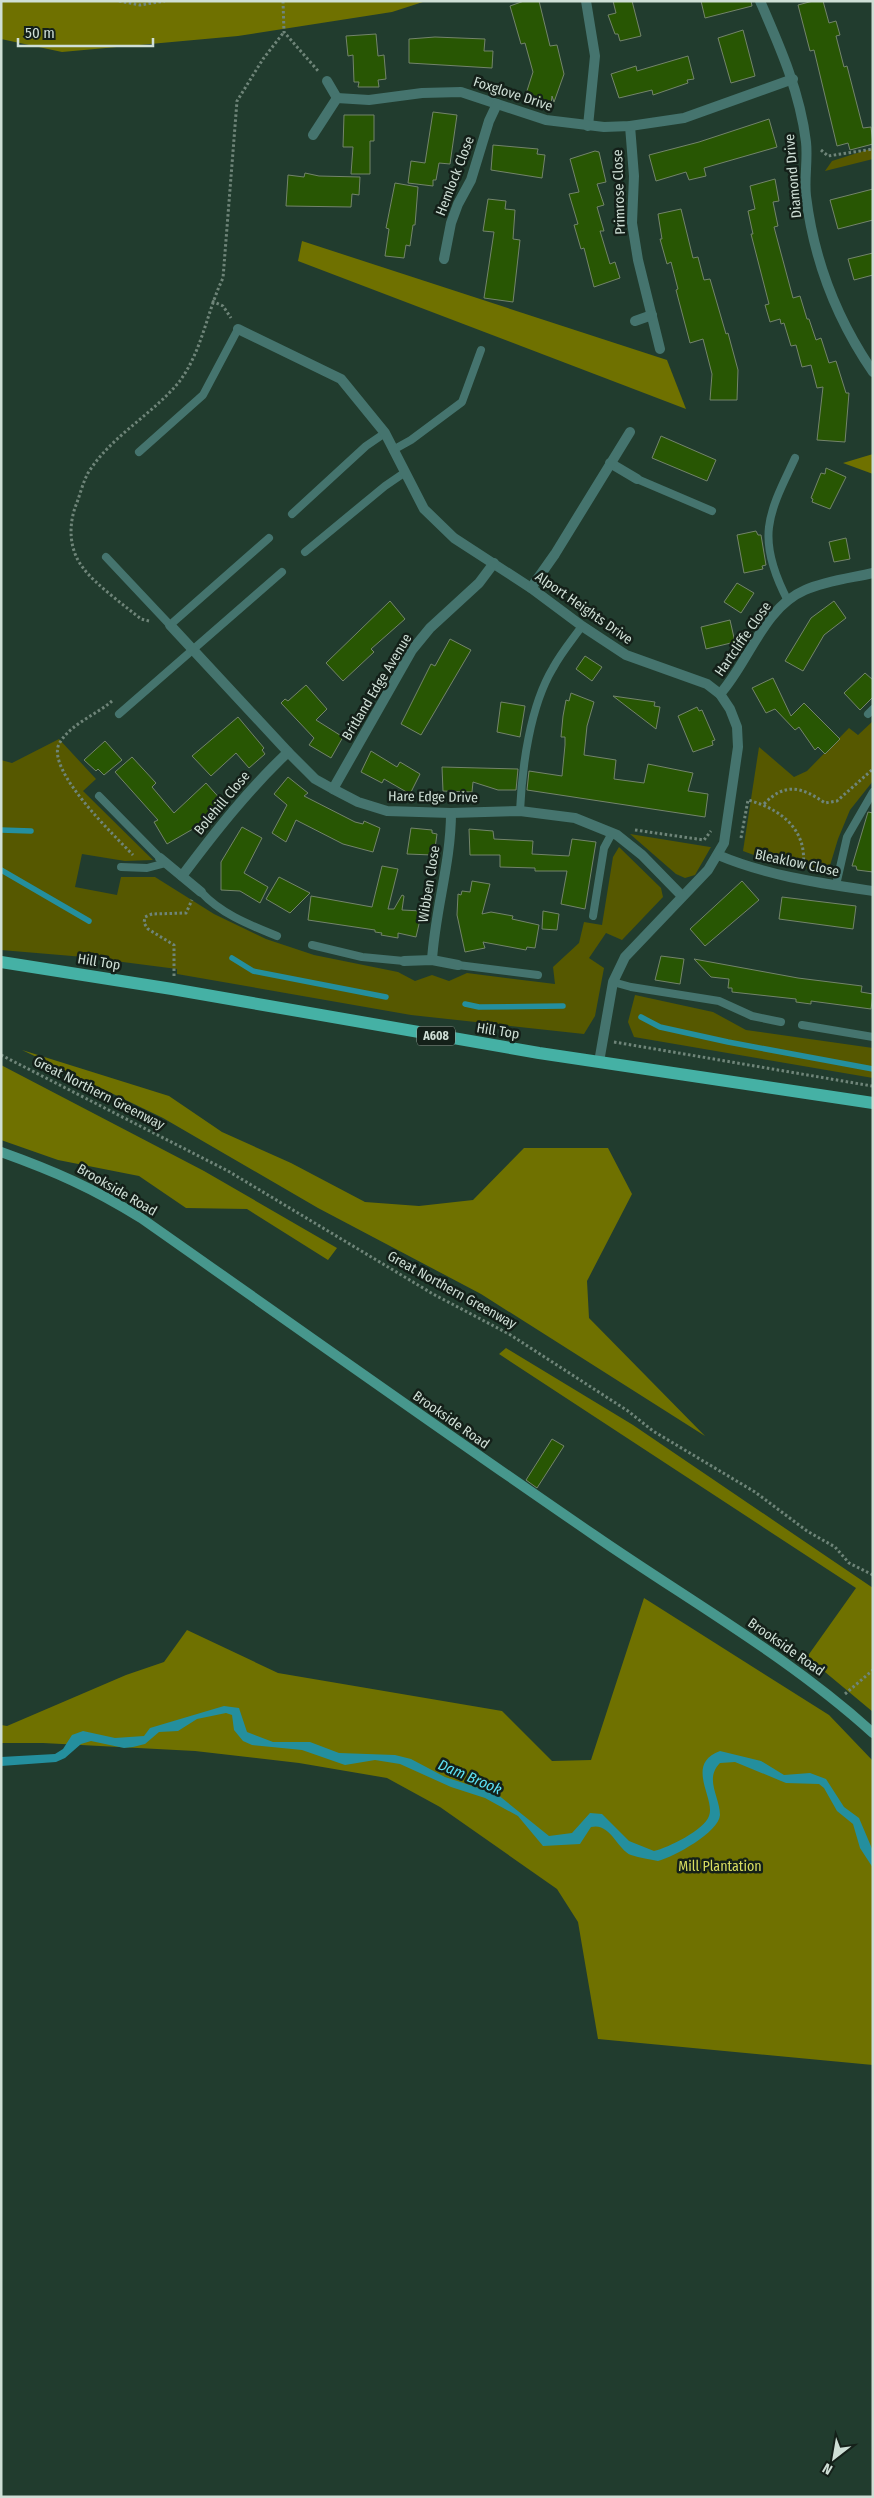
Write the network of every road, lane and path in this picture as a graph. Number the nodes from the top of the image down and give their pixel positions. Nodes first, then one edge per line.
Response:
1 (119, 1) edge
2 (165, 1) edge
3 (283, 1) edge
4 (586, 1) edge
5 (760, 1) edge
6 (284, 32) junction
7 (793, 79) junction
8 (327, 81) joint
9 (337, 98) junction
10 (497, 104) junction
11 (588, 126) junction
12 (630, 126) junction
13 (314, 135) dead end
14 (806, 147) junction
15 (873, 149) edge
16 (444, 259) dead end
17 (212, 301) junction
18 (223, 306) dead end
19 (652, 315) junction
20 (635, 321) dead end
21 (238, 329) joint
22 (660, 349) dead end
23 (482, 350) dead end
24 (873, 372) edge
25 (630, 432) dead end
26 (385, 433) junction
27 (393, 450) junction
28 (139, 452) dead end
29 (795, 458) dead end
30 (610, 463) junction
31 (404, 473) junction
32 (637, 479) joint
33 (712, 510) dead end
34 (292, 514) dead end
35 (268, 538) dead end
36 (305, 552) dead end
37 (106, 557) dead end
38 (494, 563) junction
39 (282, 572) dead end
40 (873, 573) edge
41 (531, 588) junction
42 (788, 600) junction
43 (170, 624) junction
44 (582, 626) junction
45 (193, 650) junction
46 (720, 694) junction
47 (114, 699) dead end
48 (119, 714) dead end
49 (288, 752) junction
50 (873, 769) edge
51 (333, 789) junction
52 (873, 792) edge
53 (99, 796) dead end
54 (764, 804) junction
55 (520, 811) junction
56 (451, 813) junction
57 (726, 833) junction
58 (614, 834) junction
59 (741, 836) junction
60 (718, 855) junction
61 (163, 860) junction
62 (737, 863) junction
63 (121, 867) dead end
64 (136, 868) junction
65 (182, 876) junction
66 (801, 880) junction
67 (836, 885) junction
68 (873, 891) edge
69 (202, 892) junction
70 (682, 896) junction
71 (593, 916) dead end
72 (277, 936) dead end
73 (312, 945) dead end
74 (432, 960) junction
75 (404, 961) joint
76 (1, 962) edge
77 (458, 965) joint
78 (538, 975) dead end
79 (613, 982) junction
80 (172, 989) junction
81 (781, 1022) dead end
82 (802, 1025) dead end
83 (873, 1037) edge
84 (602, 1040) junction
85 (1, 1055) edge
86 (600, 1062) junction
87 (873, 1086) edge
88 (873, 1103) edge
89 (1, 1152) edge
90 (873, 1575) edge
91 (873, 1670) edge
92 (838, 1701) junction
93 (873, 1732) edge

1 - 2 path
3 - 6 path
4 - 11 street
5 - 7 street, Diamond Drive
6 - 8 path
6 - 17 path
7 - 12 street, Foxglove Drive
7 - 14 street, Diamond Drive
8 - 9 street
9 - 10 street, Foxglove Drive
9 - 13 street
10 - 11 street, Foxglove Drive
10 - 16 street, Hemlock Close
11 - 12 street, Foxglove Drive
12 - 19 street, Primrose Close
14 - 15 path
14 - 24 street, Diamond Drive
17 - 18 path
17 - 43 path
19 - 20 street
19 - 22 street, Primrose Close
21 - 26 street, Alport Heights Drive
21 - 28 lane
23 - 27 lane
25 - 30 street
26 - 27 street, Alport Heights Drive
26 - 34 lane
27 - 31 street, Alport Heights Drive
29 - 42 lane
30 - 32 street
30 - 41 street
31 - 36 lane
31 - 38 street, Alport Heights Drive
32 - 33 lane
35 - 43 lane
37 - 43 lane
38 - 41 street, Alport Heights Drive
38 - 51 street, Britland Edge Avenue
39 - 45 lane
40 - 42 street, Hartcliffe Close
41 - 44 street, Alport Heights Drive
42 - 46 street, Hartcliffe Close
43 - 45 street, Hare Edge Drive
44 - 46 street, Alport Heights Drive
44 - 55 lane
45 - 48 lane
45 - 49 street, Hare Edge Drive
46 - 57 street, Alport Heights Drive
47 - 64 path
49 - 51 street, Hare Edge Drive
49 - 65 street, Bolehill Close
50 - 54 path
51 - 56 street, Hare Edge Drive
52 - 67 lane
53 - 61 lane
54 - 59 path
54 - 66 path
55 - 56 street, Hare Edge Drive
55 - 58 street, Hare Edge Drive
56 - 74 street, Wibben Close
57 - 58 path
57 - 59 path
57 - 60 street, Alport Heights Drive
58 - 70 street, Hare Edge Drive
58 - 71 lane
59 - 62 path
60 - 62 street, Bleaklow Close
60 - 70 street, Alport Heights Drive
61 - 64 lane
61 - 65 street
62 - 66 street, Bleaklow Close
63 - 64 lane
65 - 69 street
66 - 67 street, Bleaklow Close
67 - 68 street, Bleaklow Close
69 - 72 lane
69 - 80 path
70 - 79 street, Alport Heights Drive
73 - 75 lane
74 - 75 street
74 - 77 street
76 - 80 main road, Hill Top / A608
77 - 78 lane
79 - 81 lane
79 - 84 street, Alport Heights Drive
80 - 86 main road, Hill Top / A608
82 - 83 lane
84 - 86 street, Alport Heights Drive
84 - 87 path
85 - 90 path, Great Northern Greenway
86 - 88 main road, Hill Top / A608
89 - 92 street, Brookside Road
91 - 92 path
92 - 93 street, Brookside Road

